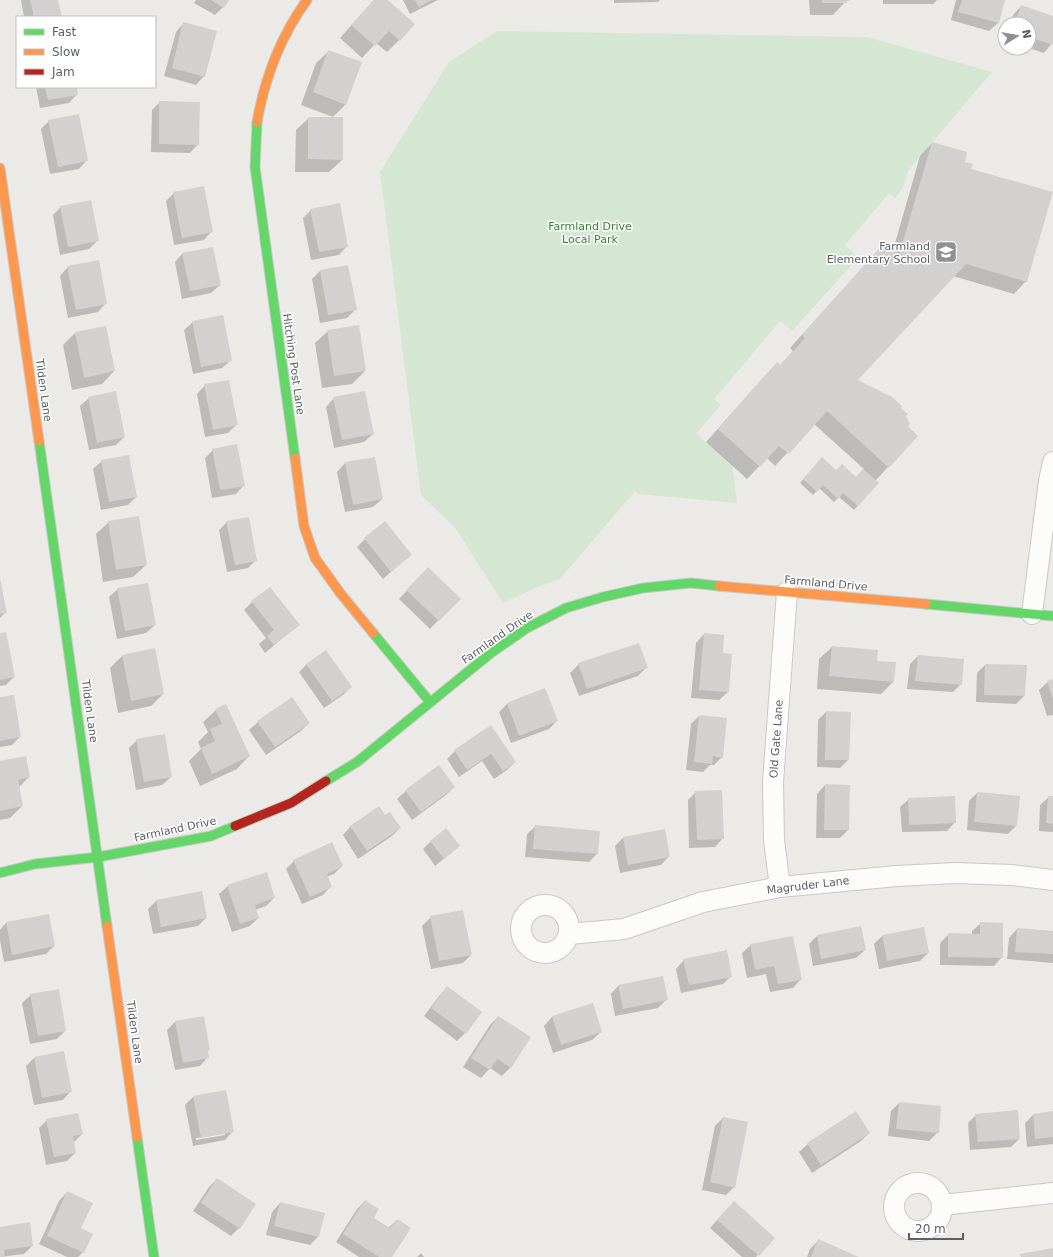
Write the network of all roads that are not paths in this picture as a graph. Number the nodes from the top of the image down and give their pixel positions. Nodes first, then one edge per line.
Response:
1 (307, 0) edge
2 (0, 168) edge
3 (1053, 462) edge
4 (787, 592) junction
5 (1032, 614) junction
6 (1053, 616) edge
7 (430, 702) junction
8 (98, 857) junction
9 (0, 873) edge
10 (1053, 880) edge
11 (780, 887) junction
12 (569, 934) dead end
13 (1053, 1194) edge
14 (942, 1205) dead end
15 (154, 1257) edge

1 - 7 street, Hitching Post Lane
2 - 8 street, Tilden Lane
3 - 5 street
4 - 5 street, Farmland Drive
4 - 7 street, Farmland Drive
4 - 11 street, Old Gate Lane
5 - 6 street, Farmland Drive
7 - 8 street, Farmland Drive
8 - 9 street, Farmland Drive
8 - 15 street, Tilden Lane
10 - 11 street, Magruder Lane
11 - 12 street, Magruder Lane
13 - 14 street

